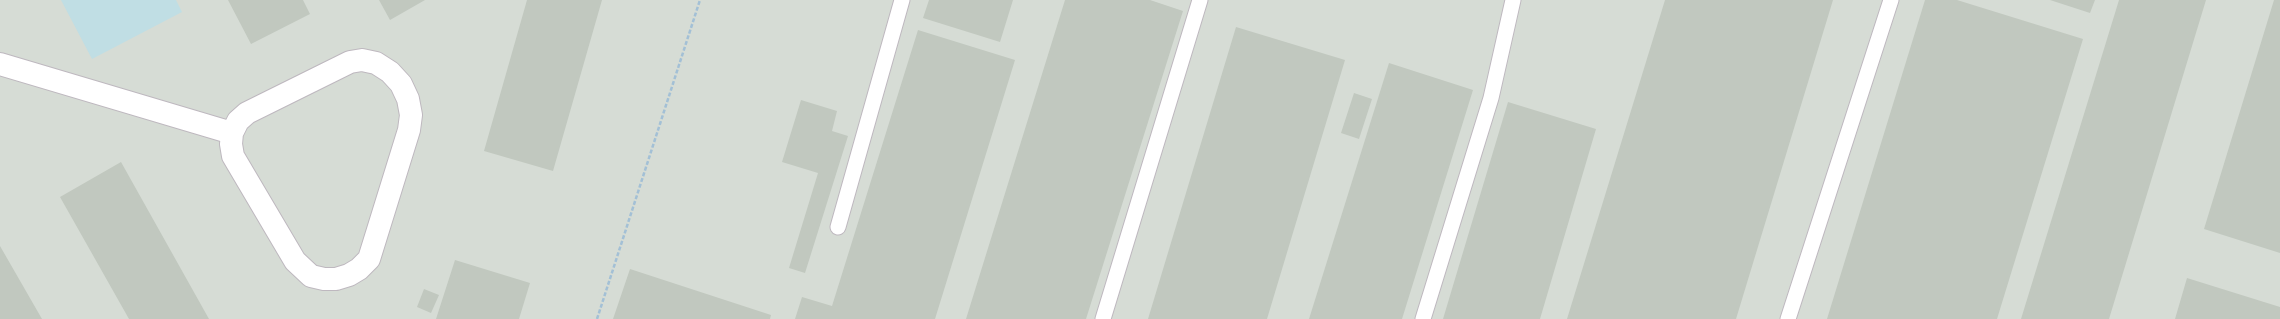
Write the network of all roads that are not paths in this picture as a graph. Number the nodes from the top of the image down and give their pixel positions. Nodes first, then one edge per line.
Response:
1 (902, 0) edge
2 (1200, 0) edge
3 (1513, 0) edge
4 (1891, 0) edge
5 (0, 64) edge
6 (232, 133) junction
7 (838, 227) dead end
8 (1104, 319) edge
9 (1423, 319) edge
10 (1788, 319) edge

1 - 7 lane
2 - 8 lane
3 - 9 lane
4 - 10 lane
5 - 6 street
6 - 6 street

